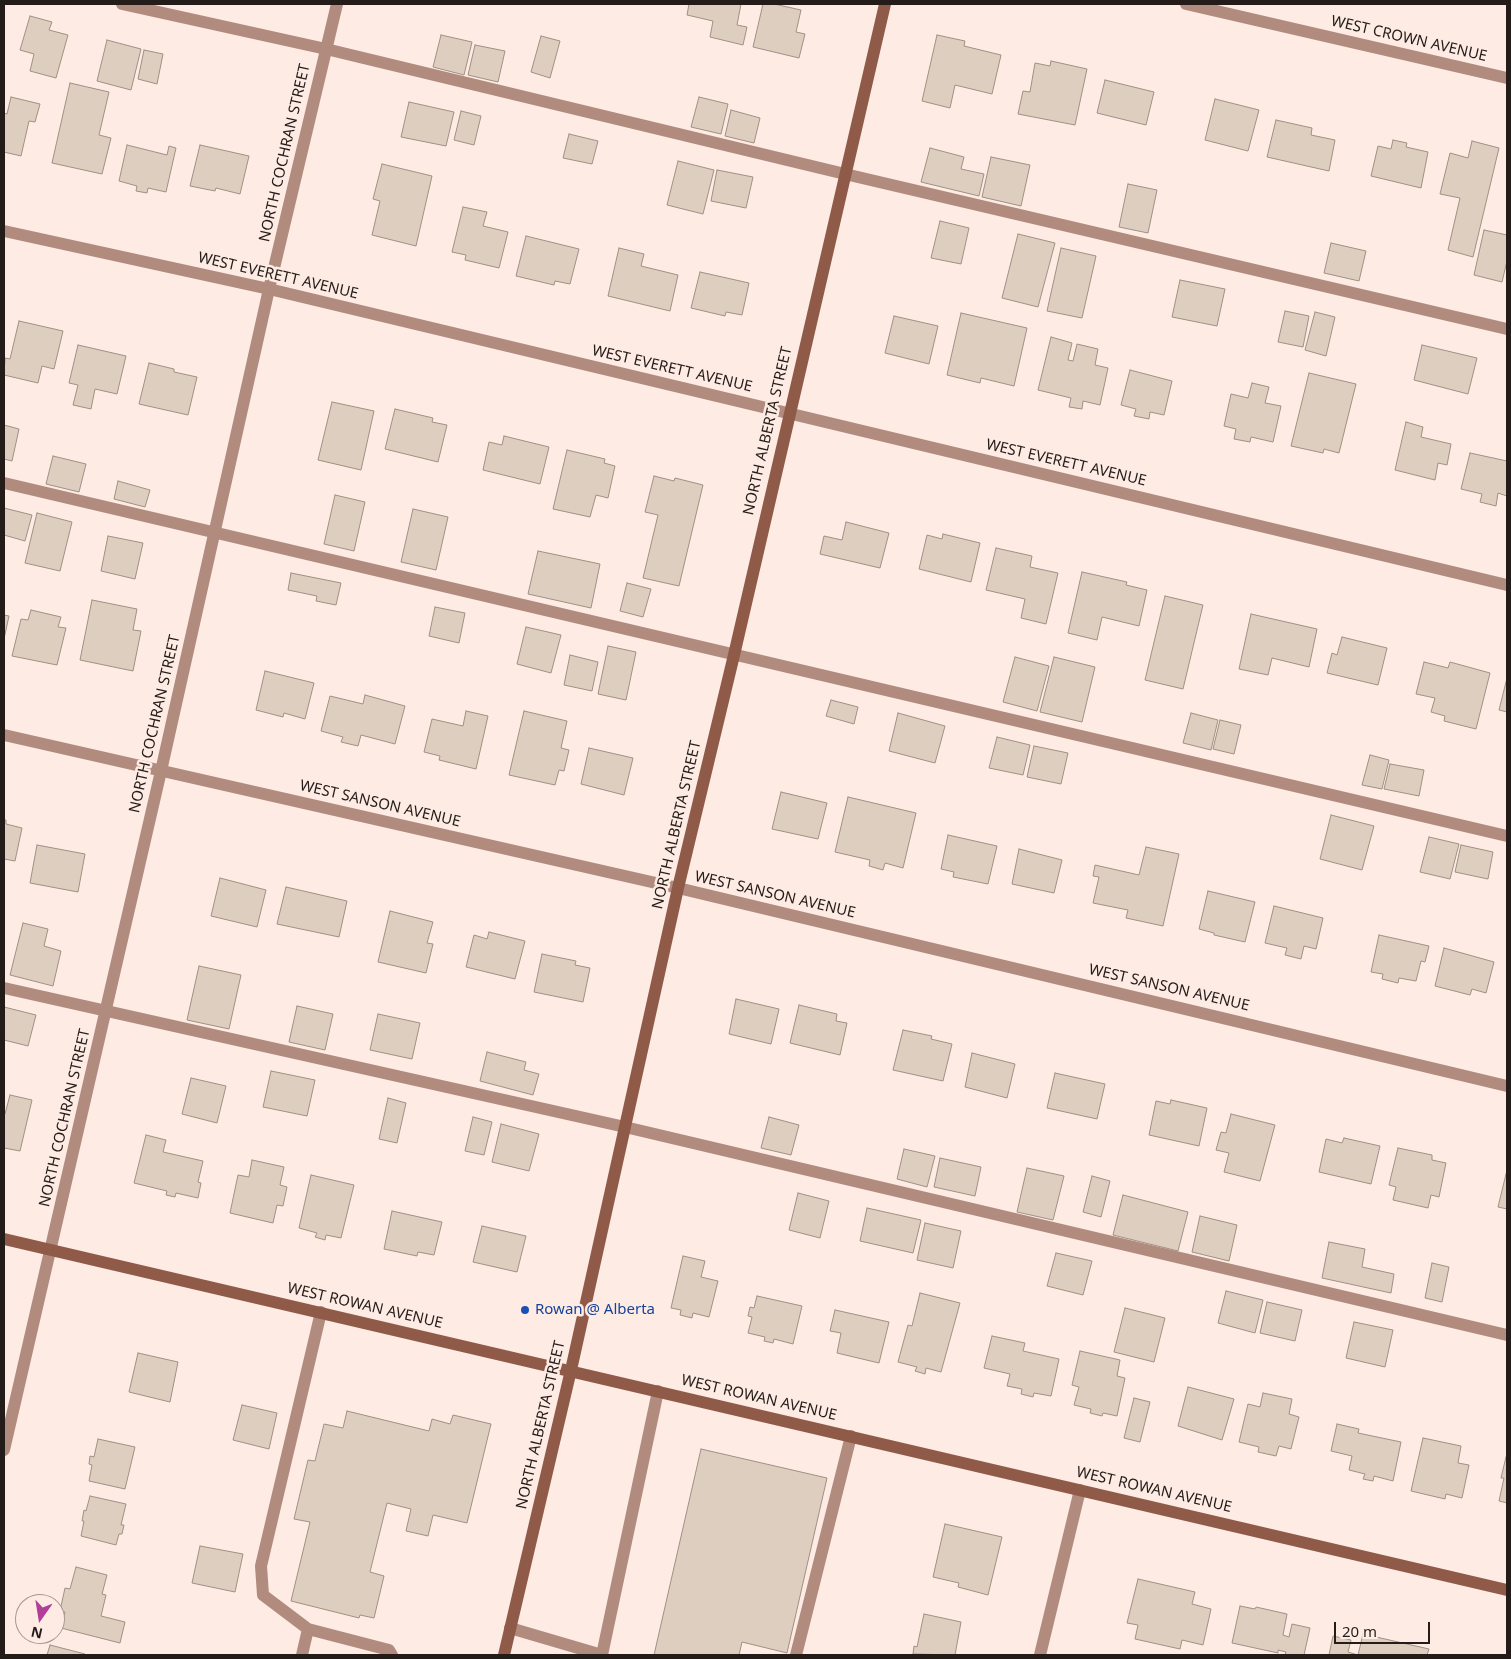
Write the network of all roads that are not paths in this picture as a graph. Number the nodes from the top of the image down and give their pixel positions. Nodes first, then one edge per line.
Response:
1 (122, 4) edge
2 (337, 4) edge
3 (885, 4) edge
4 (1186, 4) edge
5 (326, 49) junction
6 (1507, 78) edge
7 (845, 174) junction
8 (4, 231) edge
9 (269, 290) junction
10 (1507, 329) edge
11 (789, 413) junction
12 (4, 483) edge
13 (215, 532) junction
14 (1507, 584) edge
15 (734, 655) junction
16 (4, 735) edge
17 (161, 771) junction
18 (1507, 836) edge
19 (678, 888) junction
20 (4, 988) edge
21 (106, 1012) junction
22 (1507, 1086) edge
23 (625, 1127) junction
24 (4, 1239) edge
25 (51, 1249) junction
26 (322, 1312) junction
27 (1507, 1335) edge
28 (570, 1370) junction
29 (658, 1391) junction
30 (851, 1436) junction
31 (4, 1450) edge
32 (1080, 1490) junction
33 (1507, 1590) edge
34 (510, 1628) junction
35 (308, 1629) junction
36 (302, 1655) edge
37 (392, 1655) edge
38 (504, 1655) edge
39 (602, 1655) edge
40 (796, 1655) edge
41 (1040, 1655) edge

1 - 5 street
2 - 5 street, NORTH COCHRAN STREET
3 - 7 main road, NORTH ALBERTA STREET
4 - 6 street, WEST CROWN AVENUE
5 - 7 street
5 - 9 street, NORTH COCHRAN STREET
7 - 10 street
7 - 11 main road, NORTH ALBERTA STREET
8 - 9 street, WEST EVERETT AVENUE
9 - 11 street, WEST EVERETT AVENUE
9 - 13 street, NORTH COCHRAN STREET
11 - 14 street, WEST EVERETT AVENUE
11 - 15 main road, NORTH ALBERTA STREET
12 - 13 street
13 - 15 street
13 - 17 street, NORTH COCHRAN STREET
15 - 18 street
15 - 19 main road, NORTH ALBERTA STREET
16 - 17 street, WEST SANSON AVENUE
17 - 19 street, WEST SANSON AVENUE
17 - 21 street, NORTH COCHRAN STREET
19 - 22 street, WEST SANSON AVENUE
19 - 23 main road, NORTH ALBERTA STREET
20 - 21 street
21 - 23 street
21 - 25 street, NORTH COCHRAN STREET
23 - 27 street
23 - 28 main road, NORTH ALBERTA STREET
24 - 25 main road, WEST ROWAN AVENUE
25 - 26 main road, WEST ROWAN AVENUE
25 - 31 street, NORTH COCHRAN STREET
26 - 28 main road, WEST ROWAN AVENUE
26 - 35 street
28 - 29 main road, WEST ROWAN AVENUE
28 - 34 main road, NORTH ALBERTA STREET
29 - 30 main road, WEST ROWAN AVENUE
29 - 39 street
30 - 32 main road, WEST ROWAN AVENUE
30 - 40 street
32 - 33 main road, WEST ROWAN AVENUE
32 - 41 street
34 - 38 main road, NORTH ALBERTA STREET
34 - 39 street
35 - 36 street
35 - 37 street

